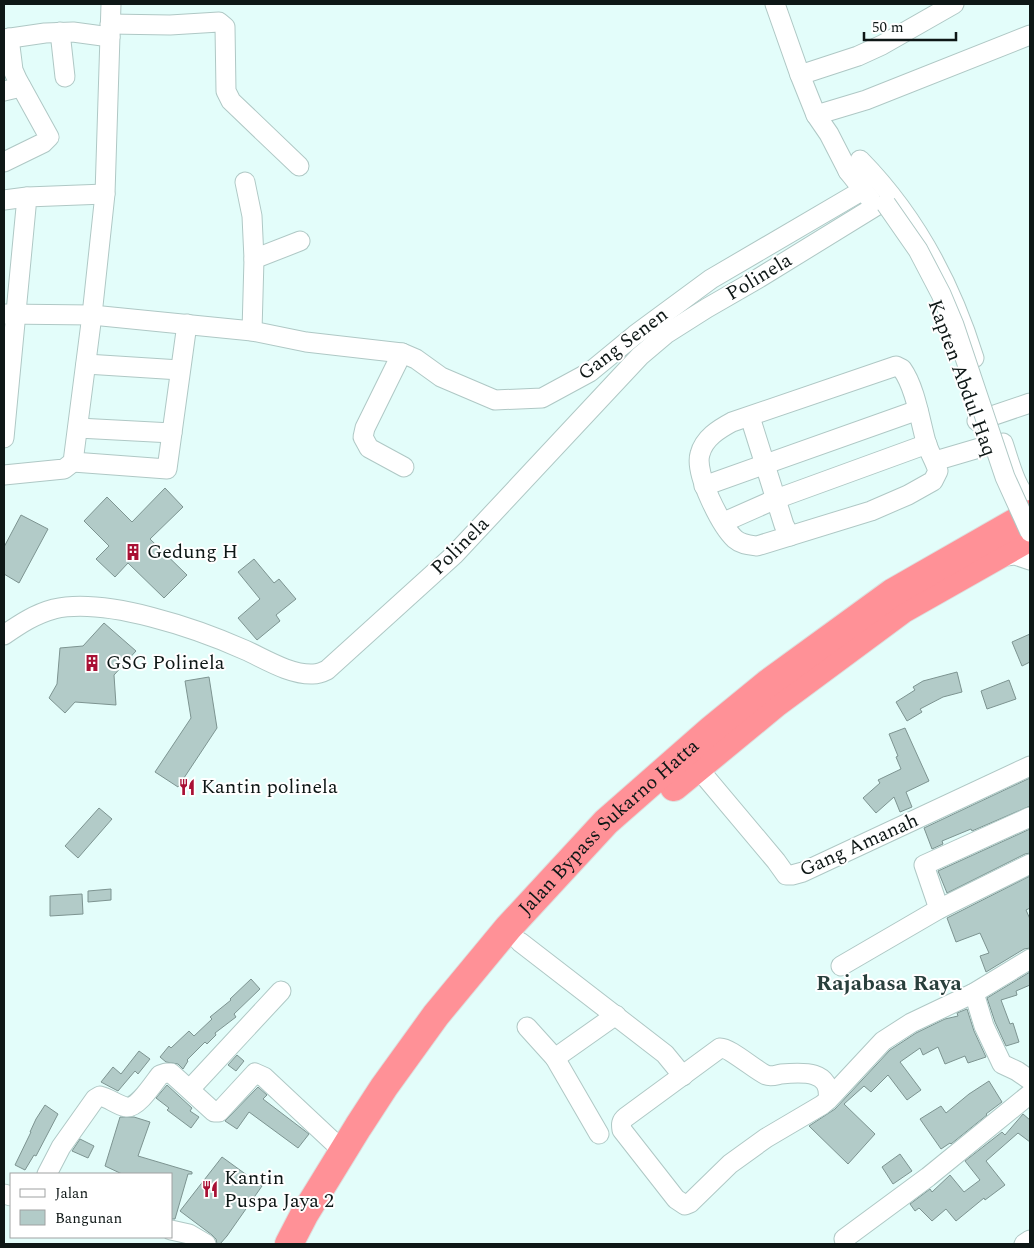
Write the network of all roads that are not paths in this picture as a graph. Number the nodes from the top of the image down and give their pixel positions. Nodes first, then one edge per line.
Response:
1 (111, 4) edge
2 (775, 4) edge
3 (954, 4) edge
4 (110, 31) junction
5 (60, 32) junction
6 (1030, 34) edge
7 (6, 39) edge
8 (800, 75) junction
9 (65, 77) dead end
10 (12, 89) edge
11 (816, 114) junction
12 (4, 162) edge
13 (854, 165) junction
14 (299, 166) dead end
15 (245, 182) dead end
16 (863, 190) junction
17 (105, 194) junction
18 (27, 197) junction
19 (4, 200) edge
20 (876, 207) junction
21 (300, 241) dead end
22 (254, 259) junction
23 (936, 283) junction
24 (10, 314) edge
25 (92, 315) junction
26 (187, 324) junction
27 (252, 331) junction
28 (402, 353) junction
29 (86, 364) junction
30 (180, 370) junction
31 (1030, 403) edge
32 (918, 410) junction
33 (750, 417) junction
34 (985, 419) junction
35 (78, 428) junction
36 (172, 433) junction
37 (4, 438) edge
38 (927, 444) junction
39 (986, 446) junction
40 (935, 461) junction
41 (73, 462) junction
42 (765, 465) junction
43 (404, 467) dead end
44 (4, 475) edge
45 (704, 486) junction
46 (1018, 494) edge
47 (776, 499) junction
48 (1030, 514) edge
49 (724, 522) junction
50 (1030, 532) edge
51 (790, 536) junction
52 (1030, 537) edge
53 (988, 549) junction
54 (1030, 560) edge
55 (4, 635) edge
56 (1030, 766) edge
57 (697, 767) junction
58 (1030, 817) edge
59 (1030, 864) edge
60 (939, 909) junction
61 (520, 942) junction
62 (1030, 959) edge
63 (841, 966) dead end
64 (281, 991) dead end
65 (974, 993) junction
66 (616, 1015) junction
67 (527, 1027) dead end
68 (555, 1058) junction
69 (683, 1076) junction
70 (190, 1089) junction
71 (1027, 1093) edge
72 (828, 1100) junction
73 (599, 1134) dead end
74 (342, 1151) junction
75 (48, 1173) edge
76 (172, 1230) edge
77 (844, 1239) dead end
78 (1030, 1240) edge
79 (206, 1244) edge
80 (289, 1244) edge
81 (307, 1244) edge
82 (1024, 1244) edge

1 - 4 street
2 - 8 street
3 - 8 street
4 - 5 street
4 - 14 street
4 - 17 street
5 - 7 street
5 - 9 street
6 - 11 street
7 - 10 street
8 - 11 street
10 - 12 street
11 - 13 street
13 - 16 street, Kapten Abdul Haq
13 - 20 street
13 - 23 street, Kapten Abdul Haq
15 - 22 street
16 - 20 street, Kapten Abdul Haq
16 - 28 street, Gang Senen
17 - 18 street
17 - 25 street
18 - 19 street
18 - 24 street
20 - 23 street, Kapten Abdul Haq
20 - 50 street, bridge
20 - 55 street, Polinela
21 - 22 street
22 - 27 street
23 - 34 street, Kapten Abdul Haq
24 - 25 street, Gang Senen
24 - 37 street
25 - 26 street, Gang Senen
25 - 29 street
26 - 27 street, Gang Senen
26 - 30 street
27 - 28 street, Gang Senen
28 - 43 street
29 - 30 street
29 - 35 street
30 - 36 street
31 - 34 street
32 - 33 street
32 - 38 street
32 - 42 street
33 - 42 street
33 - 45 street
34 - 39 street, Kapten Abdul Haq
34 - 46 street, Kapten Abdul Haq
35 - 36 street
35 - 41 street
36 - 41 street
38 - 40 street
38 - 47 street
39 - 40 street
39 - 46 street, Kapten Abdul Haq
40 - 51 street
41 - 44 street
42 - 45 street
42 - 47 street
45 - 49 street
46 - 53 street, Kapten Abdul Haq
47 - 49 street
47 - 51 street
48 - 53 highway, Jalan Bypass Sukarno Hatta
49 - 51 street
52 - 53 highway, Jalan Bypass Sukarno Hatta
53 - 54 street
53 - 57 highway, Jalan Bypass Sukarno Hatta
53 - 74 highway, Jalan Bypass Sukarno Hatta
56 - 57 street, Gang Amanah
57 - 61 highway, Jalan Bypass Sukarno Hatta
58 - 60 street
59 - 60 street
60 - 63 street
61 - 66 street
61 - 81 highway, Jalan Bypass Sukarno Hatta
62 - 65 street
64 - 70 street
65 - 71 street
65 - 72 street
66 - 68 street
66 - 69 street
67 - 68 street
68 - 73 street
69 - 72 street
69 - 72 street
70 - 74 street
70 - 75 street
71 - 77 street
74 - 80 highway, Jalan Bypass Sukarno Hatta
76 - 79 street
78 - 82 street

